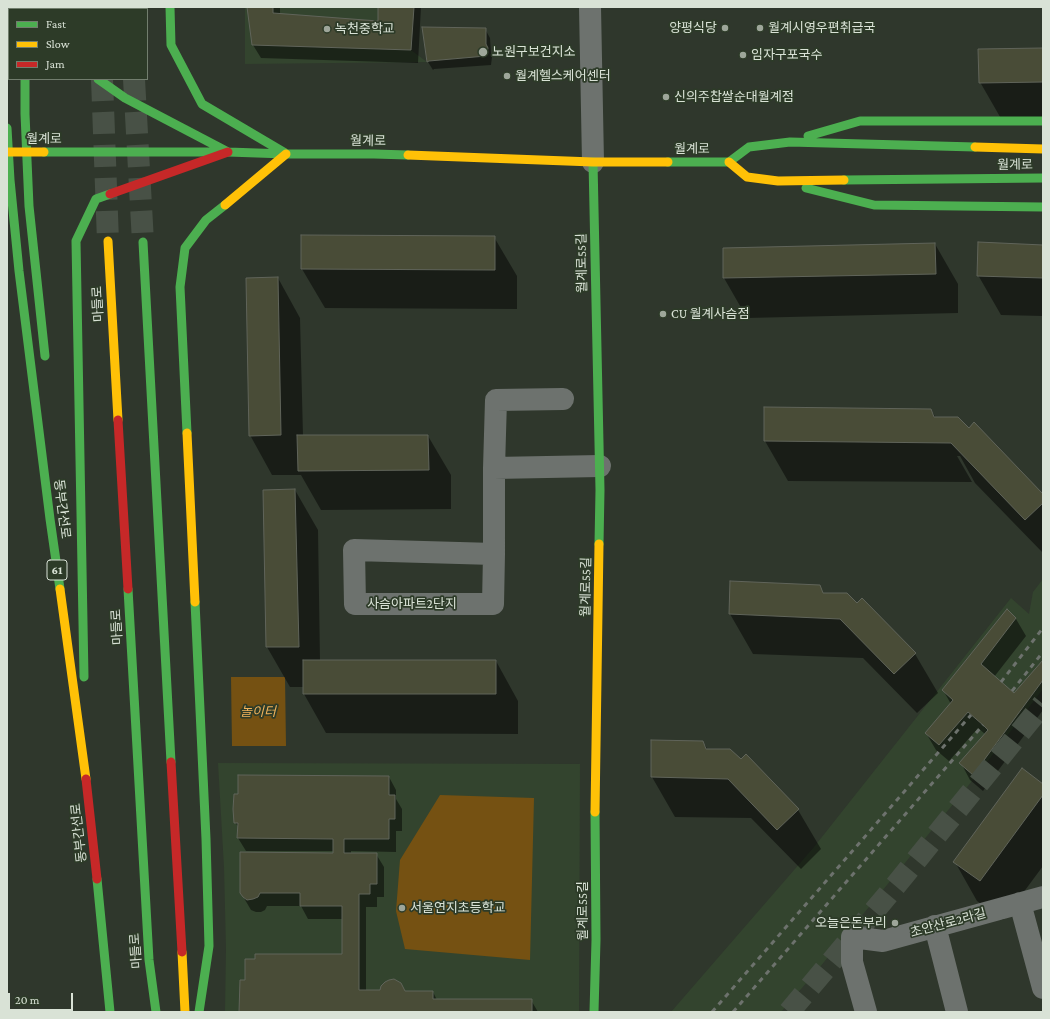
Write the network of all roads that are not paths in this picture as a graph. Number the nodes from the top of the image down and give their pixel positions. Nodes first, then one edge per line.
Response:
1 (8, 7) edge
2 (170, 7) edge
3 (590, 7) edge
4 (7, 18) edge
5 (25, 80) edge
6 (99, 80) edge
7 (1043, 121) edge
8 (7, 128) edge
9 (790, 142) junction
10 (1043, 149) edge
11 (7, 152) edge
12 (228, 152) junction
13 (286, 154) junction
14 (593, 162) junction
15 (729, 162) junction
16 (1043, 178) edge
17 (778, 181) junction
18 (1043, 207) edge
19 (108, 241) tunnel mouth
20 (143, 242) tunnel mouth
21 (45, 364) dead end
22 (564, 399) dead end
23 (600, 466) junction
24 (494, 468) junction
25 (54, 477) dead end
26 (50, 519) junction
27 (494, 554) junction
28 (84, 689) dead end
29 (84, 705) dead end
30 (86, 776) junction
31 (1043, 896) edge
32 (1020, 903) junction
33 (935, 926) junction
34 (1043, 988) edge
35 (110, 1012) edge
36 (156, 1012) edge
37 (186, 1012) edge
38 (200, 1012) edge
39 (594, 1012) edge
40 (866, 1012) edge
41 (958, 1012) edge

1 - 4 main road
2 - 13 main road
3 - 14 street
5 - 21 main road
6 - 12 main road
7 - 9 main road
8 - 26 main road, 동부간선로 / 61
9 - 10 main road, 월계로
9 - 15 main road, 월계로
11 - 12 main road, 월계로, bridge
12 - 13 main road, 월계로
12 - 28 main road
13 - 14 main road, 월계로
13 - 38 main road
14 - 15 main road, 월계로
14 - 23 main road, 월계로55길
15 - 17 main road, 월계로
16 - 17 main road, 월계로
17 - 18 main road
19 - 36 main road, 마들로
20 - 37 main road
22 - 24 street, 사슴아파트2단지
23 - 24 street
23 - 39 main road, 월계로55길
24 - 27 street, 사슴아파트2단지
25 - 26 main road
26 - 30 main road, 동부간선로 / 61
27 - 27 street, 사슴아파트2단지
29 - 30 main road
30 - 35 main road, 동부간선로 / 61
31 - 32 street, 초안산로2라길
32 - 33 street, 초안산로2라길
32 - 34 street
33 - 40 street, 초안산로2라길
33 - 41 street

